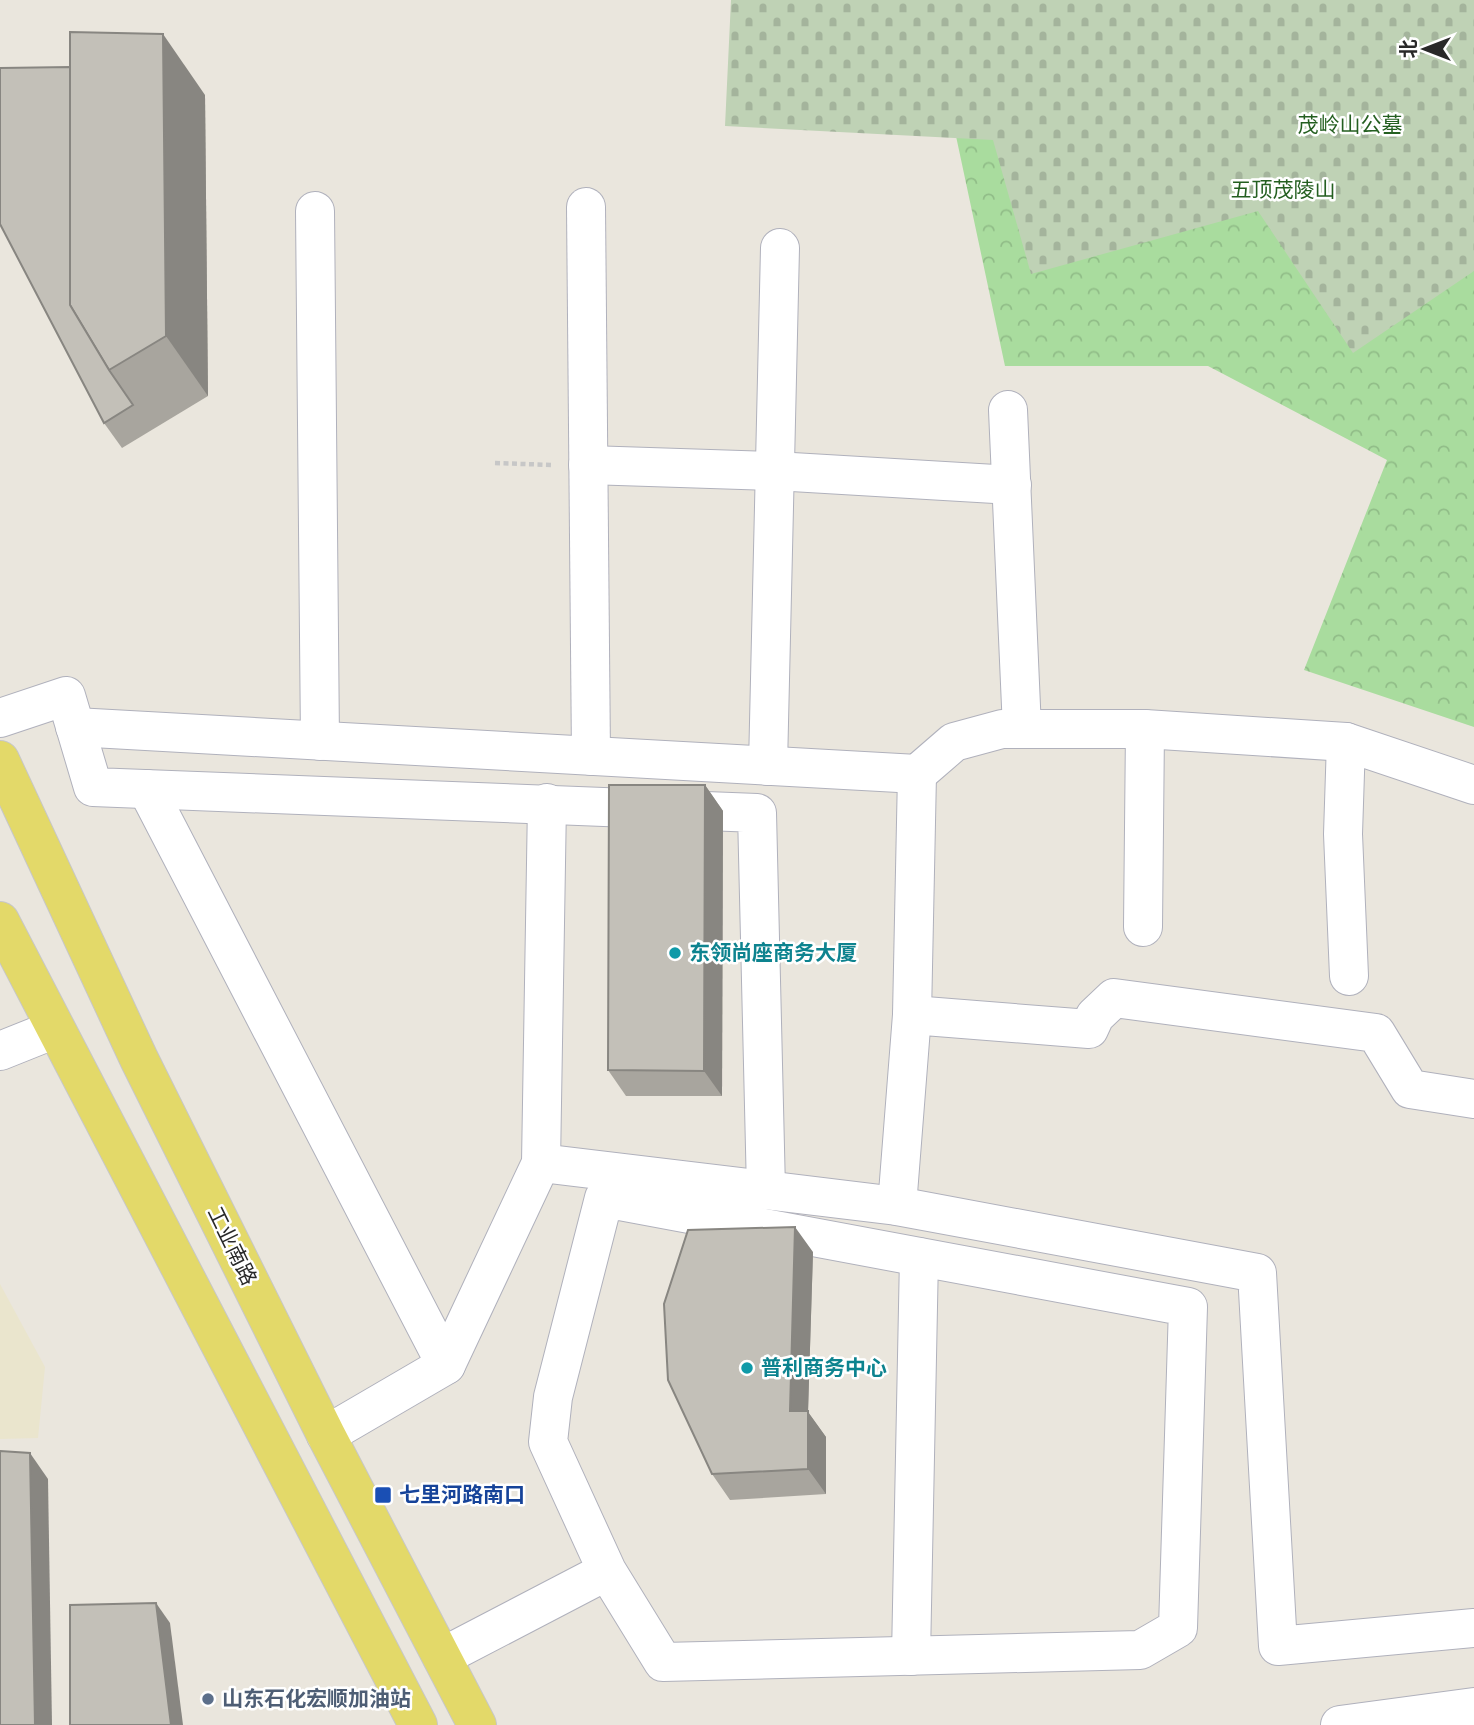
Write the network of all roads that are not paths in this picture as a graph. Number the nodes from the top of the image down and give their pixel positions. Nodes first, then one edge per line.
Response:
1 (586, 207) dead end
2 (315, 211) dead end
3 (780, 248) dead end
4 (1008, 410) dead end
5 (589, 465) junction
6 (775, 471) junction
7 (1012, 485) junction
8 (0, 718) edge
9 (75, 727) junction
10 (1022, 729) junction
11 (1145, 729) junction
12 (320, 741) junction
13 (1346, 742) junction
14 (591, 756) junction
15 (0, 760) edge
16 (768, 766) junction
17 (917, 774) junction
18 (1474, 785) edge
19 (147, 789) junction
20 (547, 803) junction
21 (0, 921) edge
22 (1143, 927) dead end
23 (1349, 976) dead end
24 (912, 1015) junction
25 (55, 1029) junction
26 (0, 1051) edge
27 (1474, 1099) edge
28 (541, 1164) junction
29 (766, 1190) junction
30 (897, 1206) junction
31 (919, 1257) junction
32 (446, 1365) junction
33 (326, 1435) junction
34 (607, 1571) junction
35 (1474, 1628) edge
36 (911, 1656) junction
37 (442, 1657) junction
38 (1460, 1714) edge
39 (418, 1725) edge
40 (477, 1725) edge
41 (1340, 1725) edge

1 - 5 street
2 - 12 street
3 - 6 street
4 - 7 street
5 - 6 street
5 - 14 street
6 - 7 street
6 - 16 street
7 - 10 street
8 - 9 street
9 - 12 street
9 - 19 street
10 - 11 street
10 - 17 street
11 - 13 street
11 - 22 street
12 - 14 street
13 - 18 street
13 - 23 street
14 - 16 street
15 - 33 main road, 工业南路
16 - 17 street
17 - 24 street
19 - 20 street
19 - 32 street
20 - 28 street
20 - 29 street
21 - 25 main road
24 - 27 street
24 - 30 street
25 - 26 street
25 - 39 main road
28 - 29 street
28 - 32 street
29 - 30 street
30 - 35 street
31 - 34 street
31 - 36 street
31 - 36 street
32 - 33 street
33 - 37 main road, 工业南路
34 - 36 street
34 - 37 street
37 - 40 main road, 工业南路
38 - 41 street

